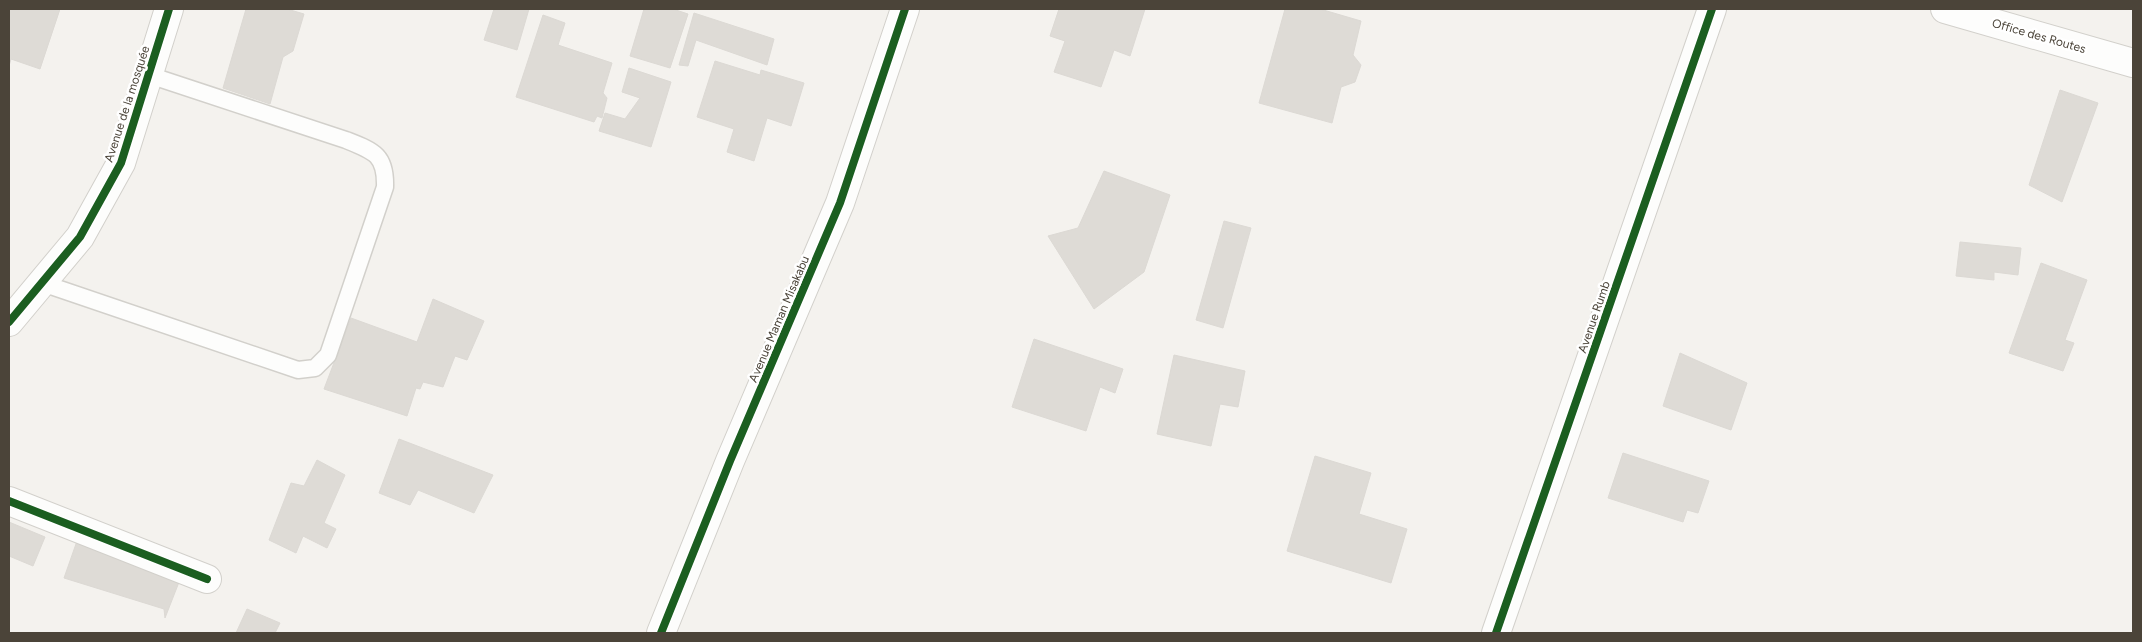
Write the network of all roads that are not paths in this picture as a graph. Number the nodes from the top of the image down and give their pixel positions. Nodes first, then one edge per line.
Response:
1 (169, 9) edge
2 (905, 9) edge
3 (1712, 9) edge
4 (1945, 9) edge
5 (2133, 63) edge
6 (148, 75) junction
7 (42, 283) junction
8 (9, 322) edge
9 (9, 501) edge
10 (207, 579) dead end
11 (661, 633) edge
12 (1496, 633) edge

1 - 6 street, Avenue de la mosquée
2 - 11 street, Avenue Maman Misakabu
3 - 12 street, Avenue Rumb
4 - 5 street, Office des Routes
6 - 7 street, Avenue de la mosquée
6 - 7 lane
7 - 8 street, Avenue de la mosquée
9 - 10 street

